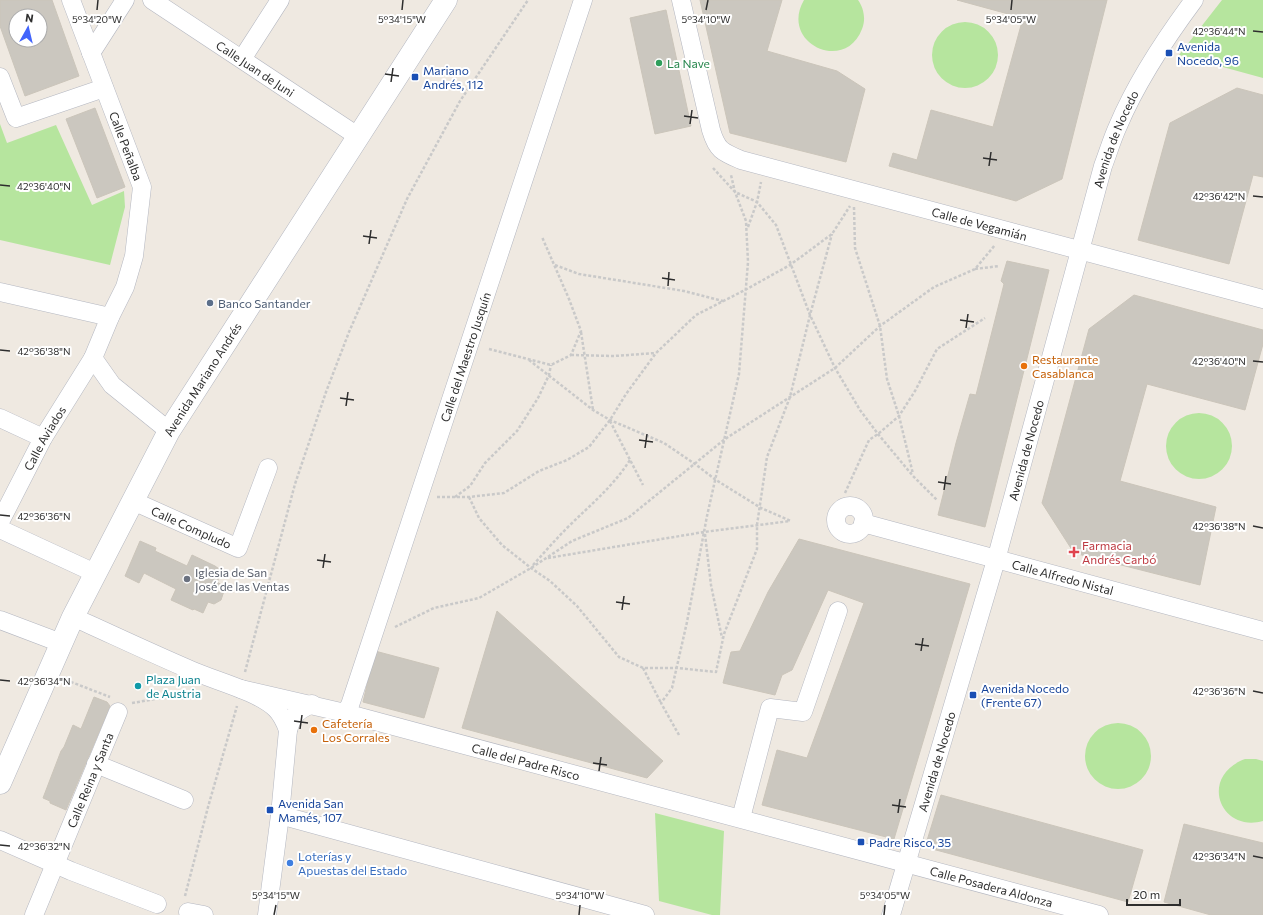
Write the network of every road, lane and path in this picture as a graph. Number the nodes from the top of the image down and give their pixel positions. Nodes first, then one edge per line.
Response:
1 (71, 0) edge
2 (125, 0) edge
3 (152, 0) edge
4 (280, 0) edge
5 (446, 0) edge
6 (528, 0) edge
7 (584, 0) edge
8 (681, 0) edge
9 (1194, 0) edge
10 (91, 53) junction
11 (242, 59) junction
12 (0, 77) edge
13 (104, 88) junction
14 (359, 136) junction
15 (711, 165) dead end
16 (729, 168) dead end
17 (763, 177) dead end
18 (735, 192) junction
19 (757, 202) junction
20 (747, 230) junction
21 (832, 234) junction
22 (542, 237) dead end
23 (997, 242) dead end
24 (1080, 250) junction
25 (790, 264) junction
26 (554, 265) junction
27 (999, 266) dead end
28 (975, 269) junction
29 (745, 290) junction
30 (0, 292) edge
31 (1263, 299) edge
32 (724, 301) junction
33 (810, 316) junction
34 (110, 317) junction
35 (985, 318) dead end
36 (880, 326) junction
37 (581, 331) junction
38 (489, 349) dead end
39 (656, 353) junction
40 (571, 355) junction
41 (585, 356) junction
42 (93, 358) junction
43 (529, 360) junction
44 (551, 366) junction
45 (835, 368) junction
46 (549, 375) junction
47 (790, 397) junction
48 (593, 410) junction
49 (898, 416) junction
50 (0, 418) edge
51 (610, 420) junction
52 (169, 431) junction
53 (878, 434) junction
54 (43, 438) junction
55 (725, 439) junction
56 (630, 460) junction
57 (695, 464) junction
58 (268, 468) dead end
59 (913, 476) junction
60 (716, 480) junction
61 (643, 485) dead end
62 (845, 493) dead end
63 (437, 497) dead end
64 (454, 497) junction
65 (468, 497) junction
66 (936, 500) dead end
67 (132, 501) junction
68 (761, 508) junction
69 (0, 522) edge
70 (863, 524) dead end
71 (757, 525) junction
72 (0, 529) edge
73 (704, 532) junction
74 (546, 558) junction
75 (996, 560) junction
76 (531, 568) junction
77 (95, 573) junction
78 (838, 611) dead end
79 (73, 617) junction
80 (0, 620) edge
81 (1263, 631) edge
82 (371, 638) junction
83 (723, 640) junction
84 (61, 643) junction
85 (643, 668) junction
86 (677, 668) junction
87 (65, 680) dead end
88 (241, 688) junction
89 (196, 692) dead end
90 (661, 703) junction
91 (118, 704) junction
92 (312, 704) junction
93 (345, 713) junction
94 (288, 730) junction
95 (679, 735) dead end
96 (96, 764) junction
97 (0, 783) edge
98 (184, 800) dead end
99 (280, 815) junction
100 (741, 818) junction
101 (0, 840) edge
102 (908, 863) junction
103 (55, 864) junction
104 (157, 904) dead end
105 (192, 908) edge
106 (34, 915) edge
107 (267, 915) edge
108 (645, 915) edge
109 (892, 915) edge
110 (1099, 915) edge

1 - 10 street, Calle Peñalba
2 - 10 street
3 - 11 street, Calle Juan de Juni
4 - 11 street
5 - 14 main road, Avenida Mariano Andrés
6 - 88 path
7 - 82 street, Calle del Maestro Jusquín
8 - 24 street, Calle de Vegamián
9 - 24 street, Avenida de Nocedo
10 - 13 street, Calle Peñalba
11 - 14 street, Calle Juan de Juni
12 - 13 street
13 - 34 street, Calle Peñalba
14 - 52 main road, Avenida Mariano Andrés
15 - 18 path
16 - 18 path
17 - 19 path
18 - 19 path
18 - 20 path
19 - 20 path
19 - 25 path
20 - 29 path
21 - 25 path
21 - 33 path
21 - 36 path
22 - 26 path
23 - 28 path
24 - 31 street, Calle de Vegamián
24 - 75 street, Avenida de Nocedo
25 - 29 path
25 - 33 path
26 - 32 path
26 - 37 path
27 - 28 path
28 - 36 path
29 - 32 path
29 - 55 path
30 - 34 street
32 - 39 path
33 - 45 path
33 - 47 path
34 - 42 street, Calle Peñalba
35 - 49 path
36 - 45 path
36 - 49 path
37 - 40 path
37 - 41 path
38 - 43 path
39 - 41 path
39 - 51 path
40 - 41 path
40 - 44 path
41 - 48 path
42 - 52 street
42 - 54 street, Calle Aviados
43 - 44 path
43 - 46 path
44 - 46 path
45 - 47 path
45 - 53 path
46 - 48 path
46 - 64 path
47 - 55 path
47 - 68 path
48 - 51 path
49 - 53 path
49 - 59 path
50 - 54 street
51 - 56 path
51 - 57 path
51 - 65 path
52 - 67 main road, Avenida Mariano Andrés
53 - 59 path
53 - 62 path
54 - 69 street, Calle Aviados
55 - 57 path
55 - 60 path
56 - 61 path
56 - 76 path
57 - 60 path
57 - 74 path
58 - 67 street, Calle Compludo
59 - 66 path
60 - 68 path
60 - 73 path
63 - 64 path
64 - 65 path
65 - 76 path
67 - 77 main road, Avenida Mariano Andrés
68 - 71 path
68 - 71 path
70 - 75 street, Calle Alfredo Nistal
71 - 73 path
71 - 83 path
72 - 77 street
73 - 74 path
73 - 83 path
73 - 86 path
74 - 76 path
75 - 81 street, Calle Alfredo Nistal
75 - 102 street, Avenida de Nocedo
76 - 82 path
76 - 85 path
77 - 79 main road, Avenida Mariano Andrés
78 - 100 street
79 - 84 main road, Avenida Mariano Andrés
79 - 88 street
80 - 84 street
82 - 93 street, Calle del Maestro Jusquín
83 - 86 path
84 - 97 main road, Avenida Mariano Andrés
85 - 86 path
85 - 90 path
86 - 90 path
87 - 91 path
88 - 92 street, Calle del Padre Risco
88 - 94 street
88 - 105 path
89 - 91 path
90 - 95 path
91 - 96 street, Calle Reina y Santa
92 - 93 street, Calle del Padre Risco
92 - 94 street
93 - 100 street, Calle del Padre Risco
94 - 99 street
96 - 98 street
96 - 103 street, Calle Reina y Santa
99 - 107 street
99 - 108 street
100 - 102 street, Calle del Padre Risco
101 - 103 street
102 - 109 street, Avenida de Nocedo
102 - 110 street, Calle Posadera Aldonza
103 - 104 street
103 - 106 street, Calle Reina y Santa

